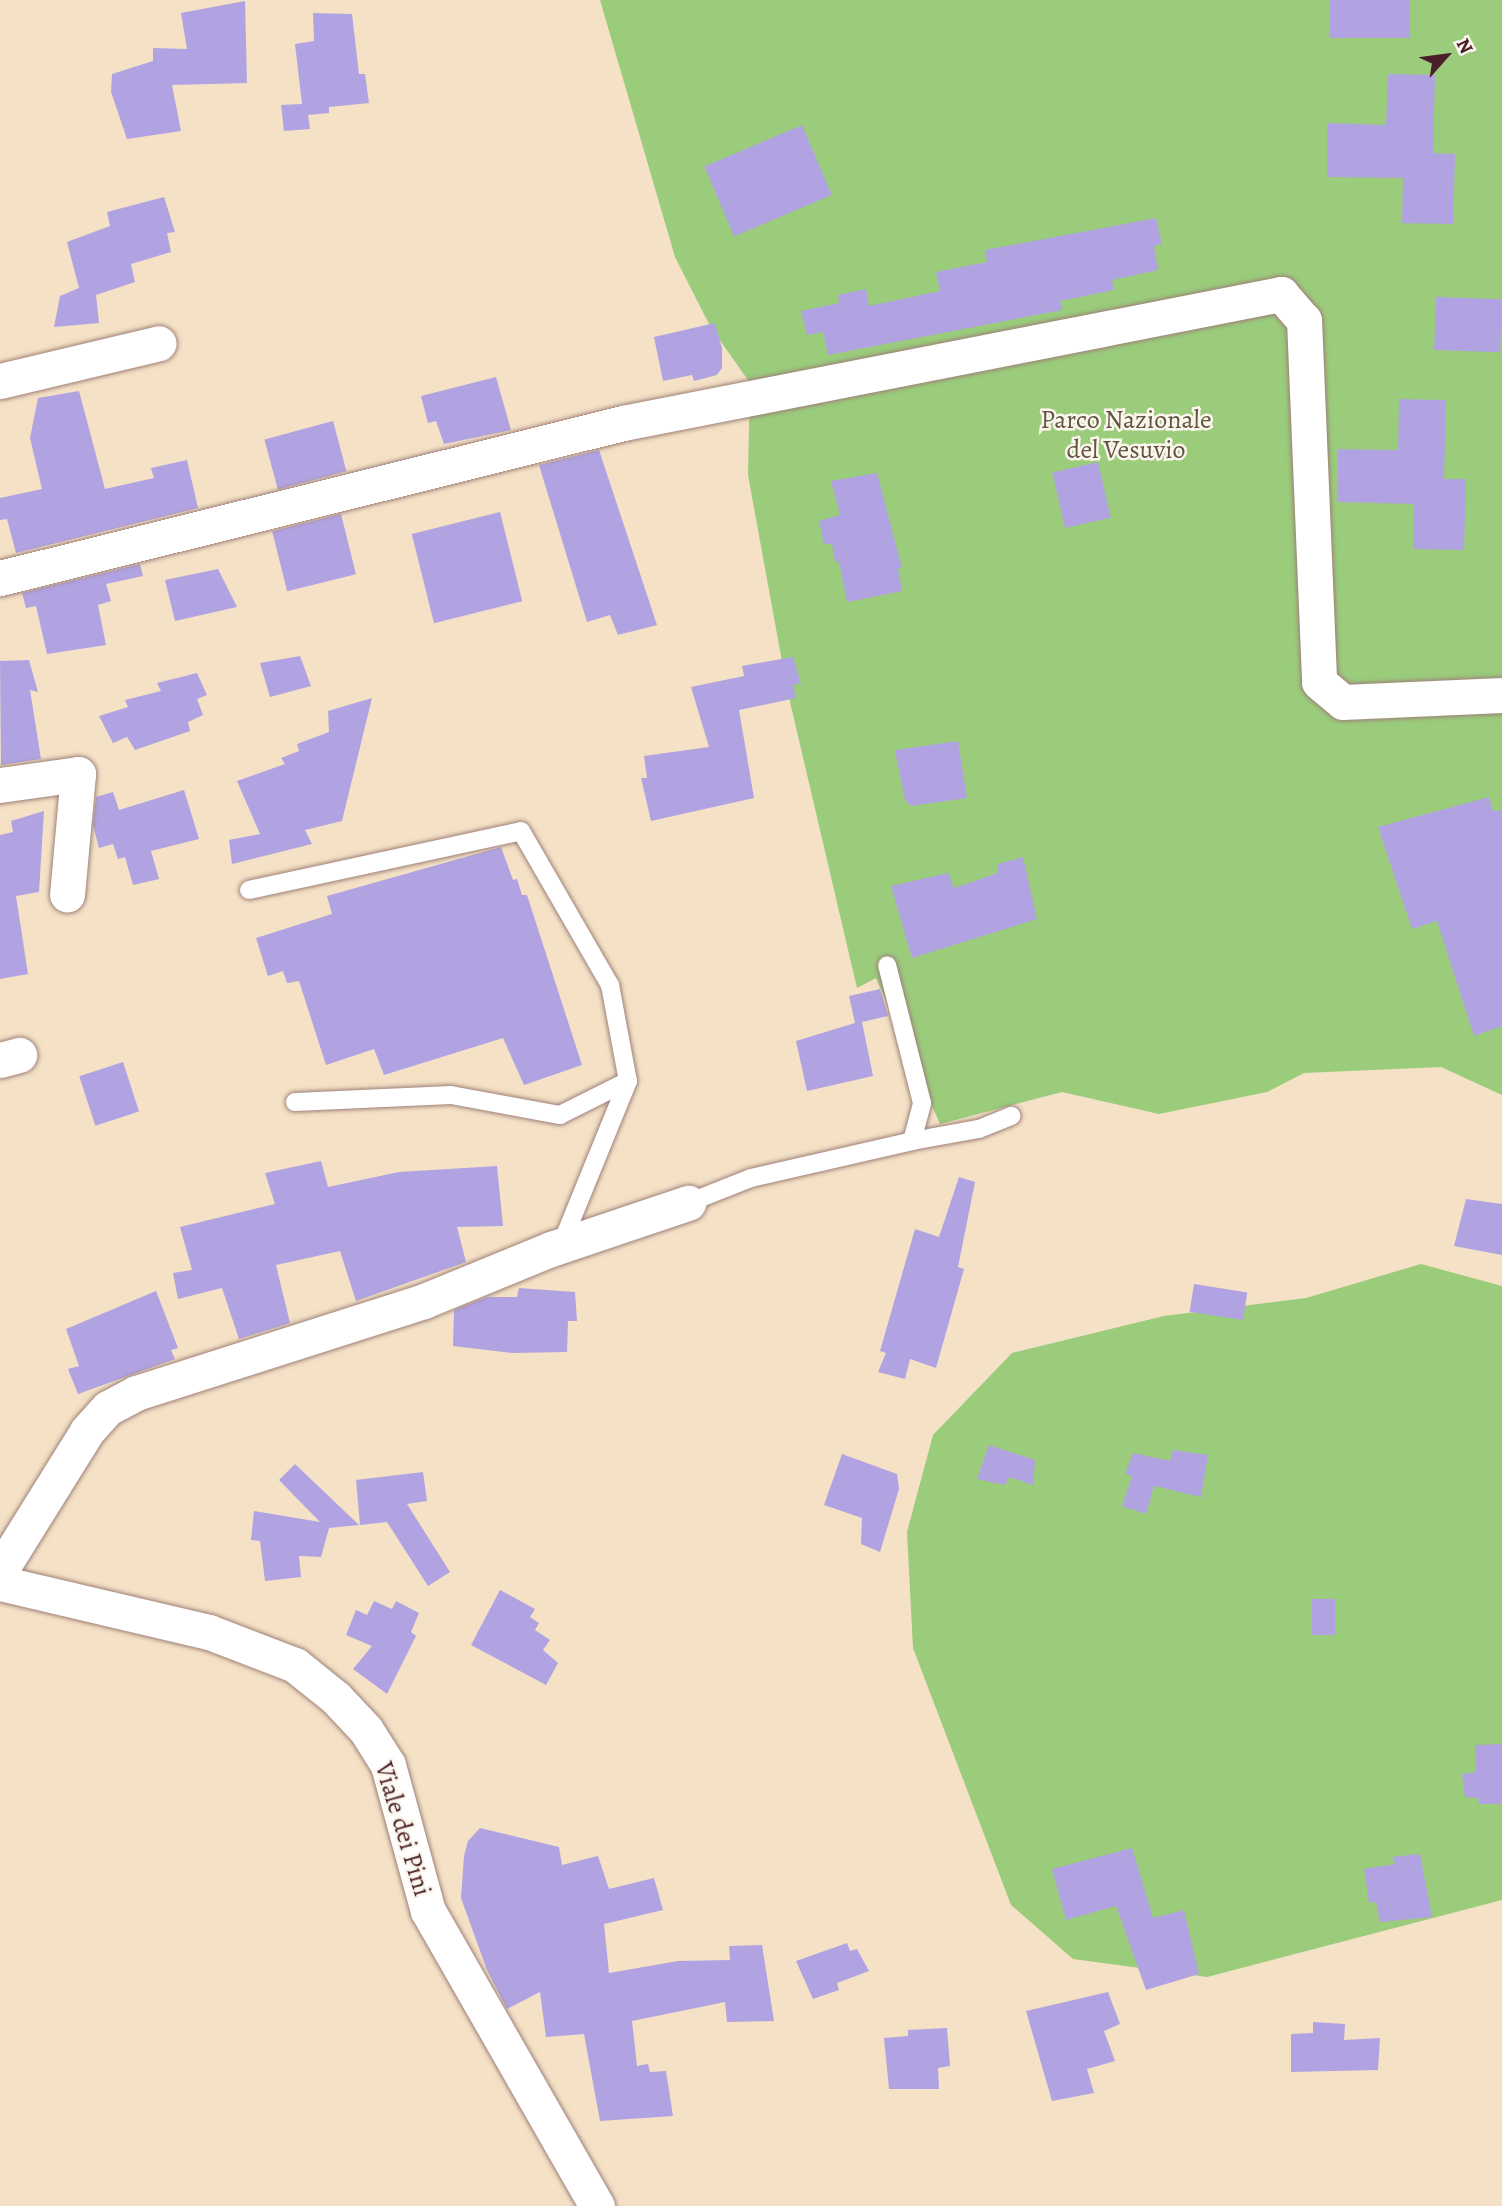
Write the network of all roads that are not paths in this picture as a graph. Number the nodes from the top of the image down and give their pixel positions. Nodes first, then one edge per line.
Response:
1 (159, 342) dead end
2 (0, 381) edge
3 (0, 578) edge
4 (1502, 695) edge
5 (0, 785) edge
6 (249, 890) dead end
7 (67, 894) dead end
8 (887, 965) dead end
9 (628, 1081) junction
10 (295, 1102) dead end
11 (1012, 1116) dead end
12 (912, 1141) junction
13 (688, 1203) joint
14 (561, 1246) junction
15 (0, 1570) edge
16 (0, 1583) edge
17 (597, 2206) edge

1 - 2 street
3 - 4 street
5 - 7 street
6 - 9 lane
8 - 12 lane
9 - 10 lane
9 - 14 lane
11 - 12 lane
12 - 13 lane
13 - 14 street
14 - 15 street
16 - 17 street, Viale dei Pini

